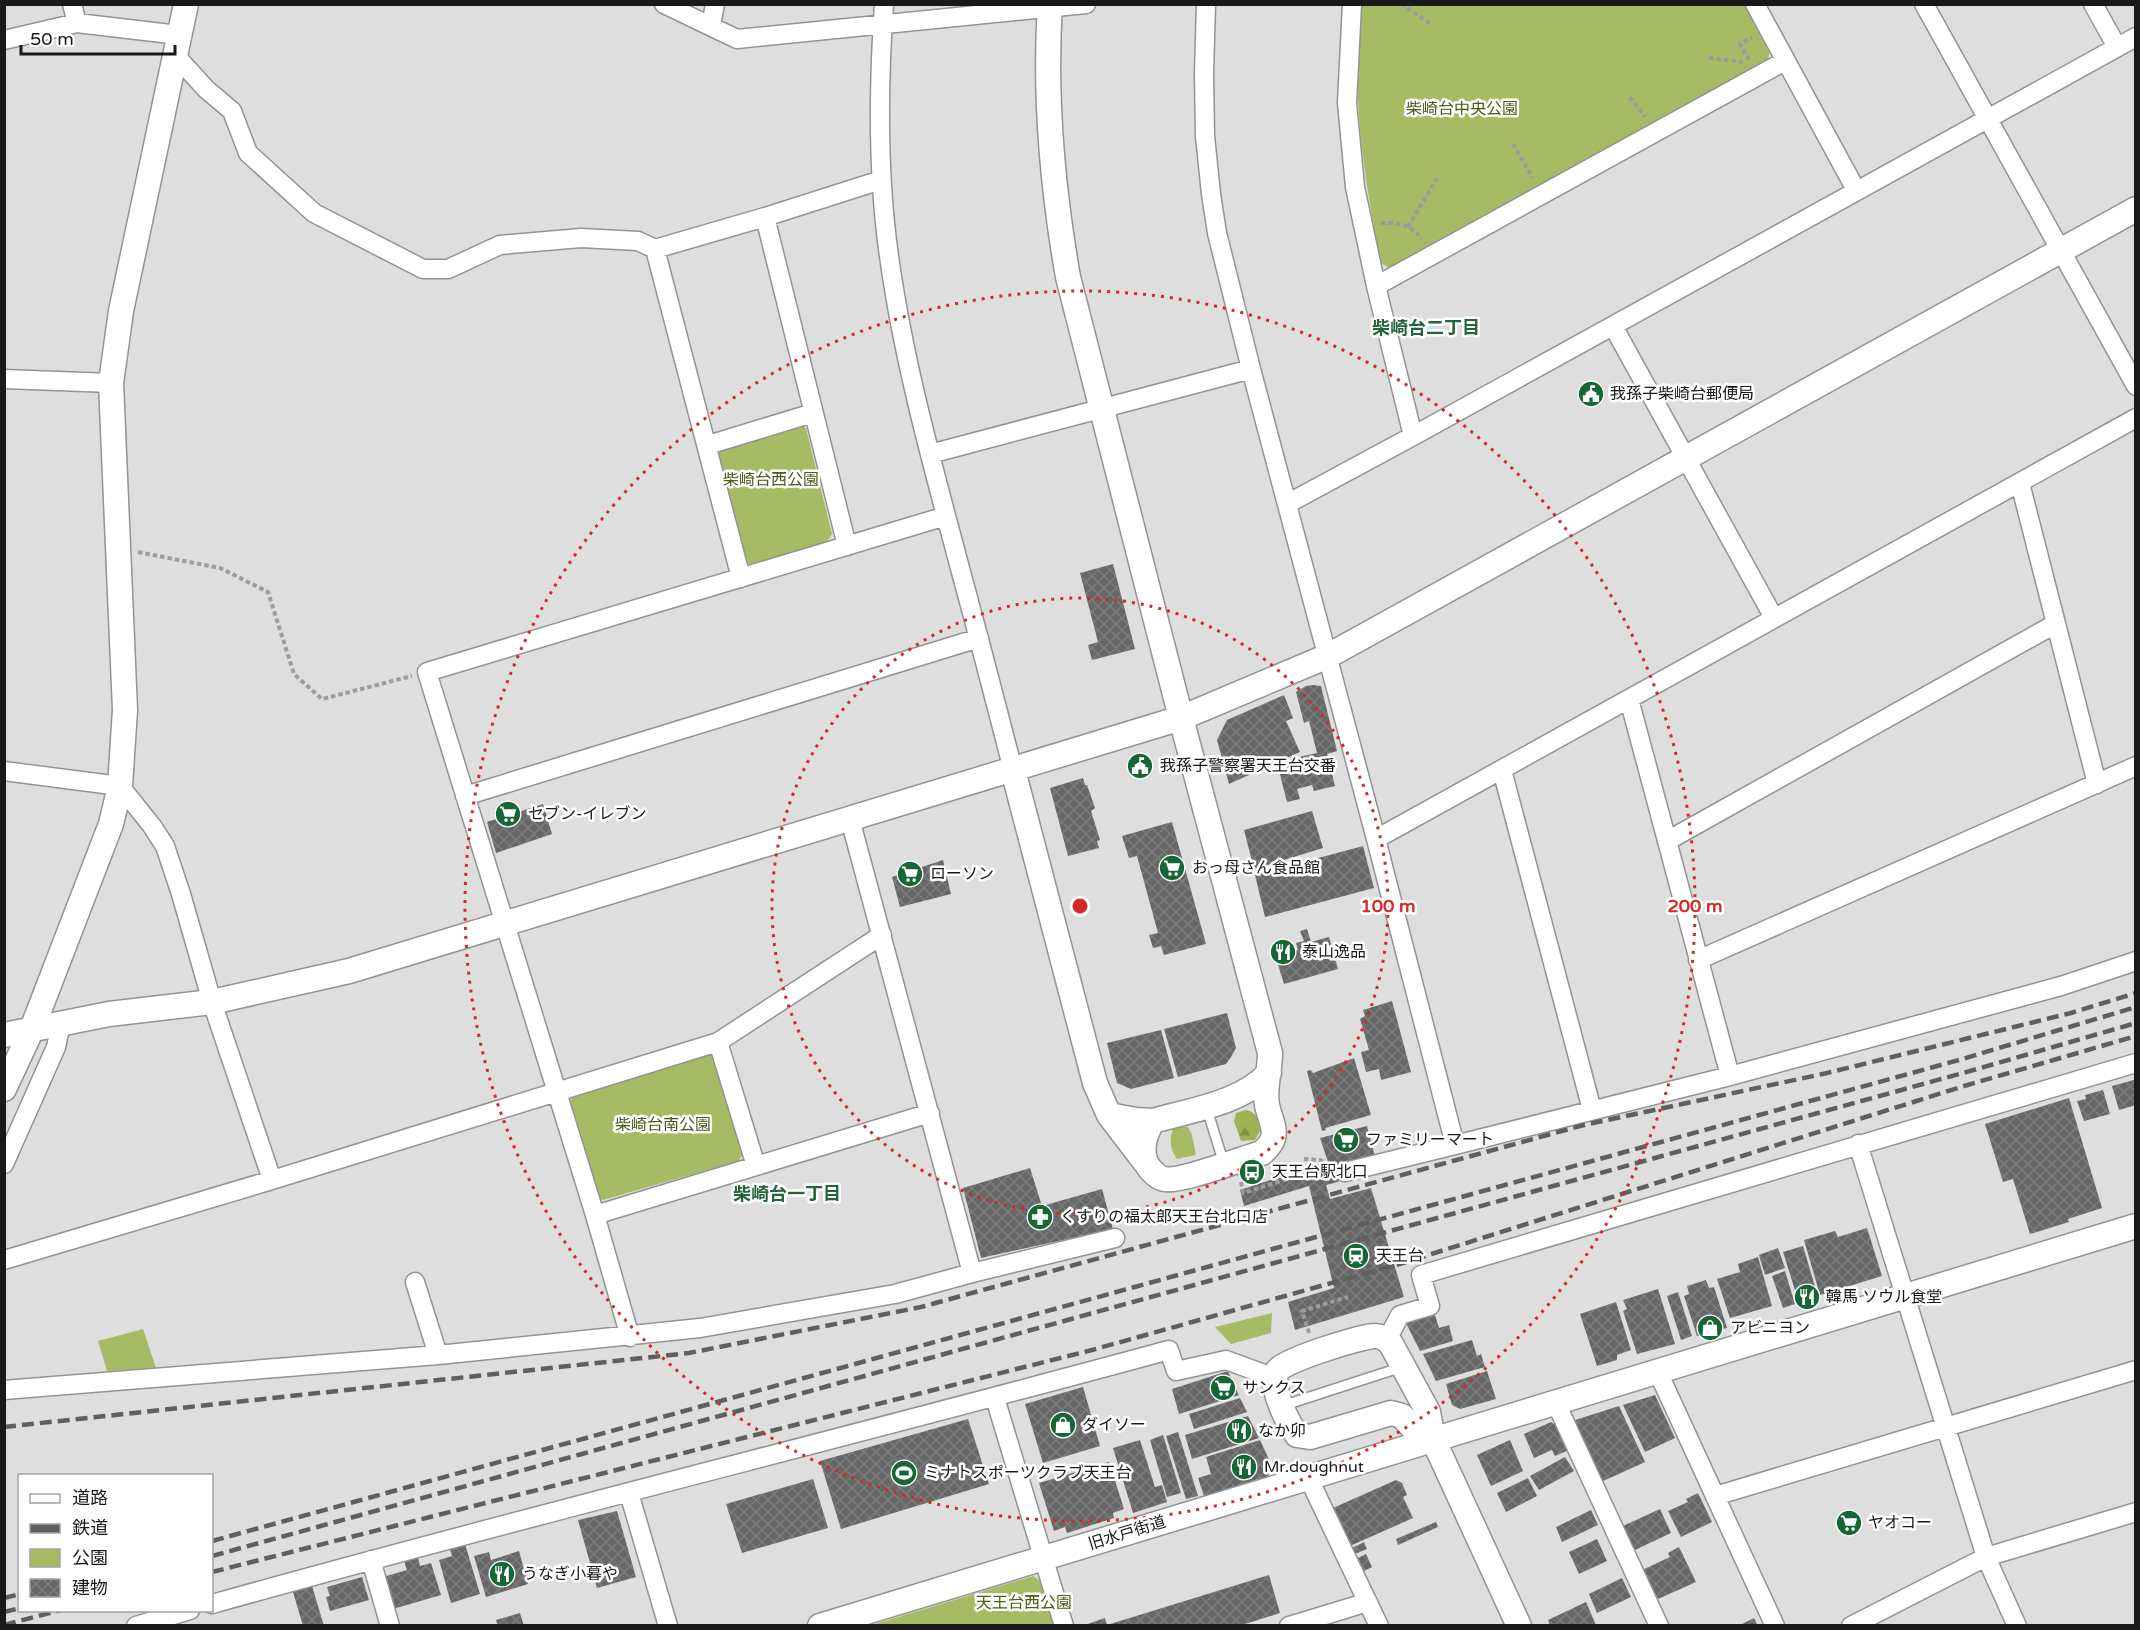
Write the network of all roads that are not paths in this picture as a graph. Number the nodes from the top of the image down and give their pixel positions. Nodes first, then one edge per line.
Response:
1 (72, 4) edge
2 (186, 4) edge
3 (664, 4) edge
4 (714, 4) edge
5 (884, 4) edge
6 (1086, 4) edge
7 (1206, 4) edge
8 (1352, 4) edge
9 (1755, 4) edge
10 (1924, 4) edge
11 (2093, 4) edge
12 (1050, 6) edge
13 (77, 23) junction
14 (882, 25) junction
15 (711, 26) junction
16 (2136, 37) edge
17 (4, 40) edge
18 (177, 46) junction
19 (2117, 47) junction
20 (1785, 61) junction
21 (1987, 118) junction
22 (881, 180) junction
23 (1856, 190) junction
24 (2136, 209) edge
25 (765, 217) junction
26 (655, 249) junction
27 (2061, 249) junction
28 (1376, 286) junction
29 (1613, 326) junction
30 (1251, 369) junction
31 (4, 379) edge
32 (111, 382) junction
33 (2136, 386) edge
34 (1101, 409) junction
35 (813, 414) junction
36 (2136, 418) edge
37 (1413, 436) junction
38 (708, 445) junction
39 (930, 453) junction
40 (1686, 458) junction
41 (2020, 483) junction
42 (1287, 504) junction
43 (946, 516) junction
44 (847, 546) junction
45 (741, 578) junction
46 (1774, 618) junction
47 (2055, 624) junction
48 (979, 638) junction
49 (1328, 656) junction
50 (1629, 699) junction
51 (1181, 718) junction
52 (2136, 766) edge
53 (1013, 770) junction
54 (1502, 770) junction
55 (4, 771) edge
56 (2097, 783) junction
57 (120, 786) junction
58 (465, 796) junction
59 (850, 819) junction
60 (1376, 839) junction
61 (1666, 841) junction
62 (503, 924) junction
63 (882, 935) junction
64 (1698, 960) junction
65 (2136, 961) edge
66 (212, 1002) junction
67 (61, 1023) junction
68 (32, 1029) junction
69 (4, 1035) edge
70 (718, 1042) junction
71 (2136, 1062) edge
72 (1269, 1073) junction
73 (1730, 1076) junction
74 (4, 1089) edge
75 (557, 1092) junction
76 (1238, 1096) junction
77 (1267, 1103) junction
78 (1206, 1105) junction
79 (1592, 1110) junction
80 (930, 1113) junction
81 (1109, 1115) junction
82 (1153, 1121) junction
83 (1858, 1144) junction
84 (1455, 1145) junction
85 (1145, 1162) junction
86 (4, 1164) edge
87 (756, 1166) junction
88 (1232, 1172) junction
89 (1345, 1172) road end
90 (272, 1180) junction
91 (595, 1215) junction
92 (2136, 1226) edge
93 (1115, 1238) dead end
94 (4, 1260) edge
95 (972, 1273) junction
96 (415, 1282) dead end
97 (1906, 1295) junction
98 (630, 1337) junction
99 (1387, 1340) junction
100 (438, 1355) junction
101 (1404, 1366) junction
102 (1657, 1370) junction
103 (2136, 1370) edge
104 (1275, 1378) junction
105 (4, 1390) edge
106 (995, 1398) junction
107 (1555, 1401) junction
108 (1282, 1406) junction
109 (1946, 1426) junction
110 (1433, 1439) junction
111 (1309, 1479) junction
112 (629, 1492) junction
113 (1715, 1496) junction
114 (2136, 1512) edge
115 (1986, 1557) junction
116 (1043, 1558) junction
117 (371, 1560) junction
118 (1368, 1602) junction
119 (213, 1604) edge
120 (186, 1612) edge
121 (136, 1626) edge
122 (390, 1626) edge
123 (668, 1626) edge
124 (820, 1626) edge
125 (1064, 1626) edge
126 (1289, 1626) edge
127 (1378, 1626) edge
128 (1519, 1626) edge
129 (1659, 1626) edge
130 (1775, 1626) edge
131 (1851, 1626) edge
132 (2017, 1626) edge

1 - 13 street
2 - 18 street
3 - 15 street
4 - 15 street
5 - 14 street
6 - 12 street
7 - 30 street
8 - 28 street
9 - 20 street
10 - 21 street
11 - 19 street
12 - 14 street
12 - 34 street
13 - 17 street
13 - 18 street
14 - 15 street
14 - 22 street
16 - 19 street
18 - 26 street
18 - 32 street
19 - 21 street
20 - 23 street
20 - 28 street
21 - 23 street
21 - 27 street
22 - 25 street
22 - 39 street
23 - 29 street
24 - 27 street
25 - 26 street
25 - 35 street
26 - 38 street
27 - 33 street
27 - 40 street
28 - 37 street
29 - 37 street
29 - 40 street
30 - 34 street
30 - 42 street
31 - 32 street
32 - 57 street
34 - 39 street
34 - 51 street
35 - 38 street
35 - 44 street
36 - 41 street
37 - 42 street
38 - 45 street
39 - 43 street
40 - 46 street
40 - 49 street
41 - 46 street
41 - 47 street
42 - 49 street
43 - 44 street
43 - 48 street
44 - 45 street
45 - 58 street
46 - 50 street
47 - 56 street
47 - 61 street
48 - 53 street
48 - 58 street
49 - 51 street
49 - 60 street
50 - 54 street
50 - 61 street
51 - 53 street
51 - 72 street
52 - 56 street
53 - 59 street
53 - 81 street
54 - 60 street
54 - 79 street
55 - 57 street
56 - 64 street
57 - 66 street
57 - 68 street
58 - 62 street
59 - 62 street
59 - 63 street
60 - 84 street
61 - 64 street
62 - 66 street
62 - 75 street
63 - 70 street
63 - 80 street
64 - 73 street
65 - 73 street
66 - 67 street
66 - 90 street
67 - 68 street
67 - 86 street
68 - 69 street
68 - 74 street
70 - 75 street
70 - 87 street
71 - 83 street
72 - 76 street
72 - 77 street
73 - 79 street
75 - 90 street
75 - 91 street
76 - 77 street
76 - 78 street
77 - 88 street
78 - 82 street
78 - 88 lane
79 - 84 street
80 - 87 street
80 - 95 street
81 - 82 street
81 - 85 street
82 - 85 street
83 - 97 street
83 - 99 street
84 - 89 street
85 - 88 street
87 - 91 street
90 - 94 street
91 - 98 street
92 - 97 street, 旧水戸街道
93 - 95 street
95 - 98 street
96 - 100 street
97 - 102 street, 旧水戸街道
97 - 109 street
98 - 100 street
99 - 101 street
99 - 104 street
100 - 105 street
101 - 108 lane
101 - 110 street
102 - 107 street, 旧水戸街道
102 - 113 street
103 - 109 street
104 - 106 street
104 - 108 street
106 - 112 street
106 - 116 street
107 - 110 street, 旧水戸街道
107 - 129 street
108 - 110 street
109 - 113 street
109 - 115 street
110 - 111 street, 旧水戸街道
110 - 128 street
111 - 116 street, 旧水戸街道
111 - 118 street
112 - 117 street
112 - 123 street
113 - 130 street
114 - 115 street
115 - 131 street
115 - 132 street
116 - 124 street, 旧水戸街道
116 - 125 street
117 - 119 street
117 - 122 street
118 - 126 street
118 - 127 street
120 - 121 street

